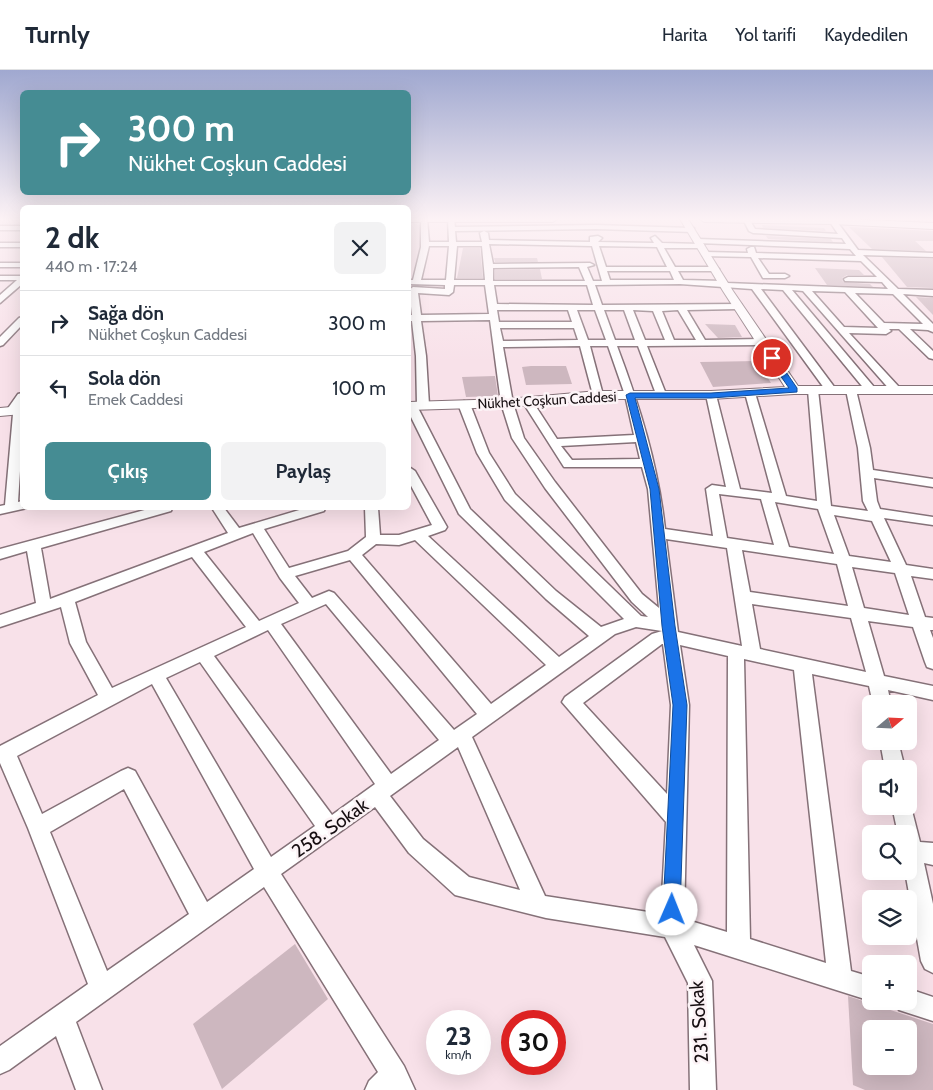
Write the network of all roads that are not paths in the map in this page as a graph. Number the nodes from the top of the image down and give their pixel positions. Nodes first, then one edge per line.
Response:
1 (489, 266) edge
2 (418, 267) edge
3 (451, 267) edge
4 (555, 267) edge
5 (583, 267) edge
6 (601, 267) edge
7 (671, 267) edge
8 (701, 267) edge
9 (714, 267) edge
10 (721, 267) edge
11 (760, 267) edge
12 (871, 267) edge
13 (756, 276) dead end
14 (766, 276) junction
15 (795, 277) dead end
16 (0, 278) edge
17 (834, 278) dead end
18 (20, 279) edge
19 (884, 280) junction
20 (20, 281) edge
21 (449, 282) junction
22 (650, 282) junction
23 (680, 282) junction
24 (590, 283) junction
25 (607, 283) junction
26 (412, 284) edge
27 (489, 284) junction
28 (754, 286) junction
29 (784, 287) junction
30 (804, 287) junction
31 (847, 289) junction
32 (654, 291) dead end
33 (895, 291) junction
34 (933, 293) edge
35 (563, 298) junction
36 (631, 298) junction
37 (0, 300) edge
38 (660, 305) junction
39 (738, 306) junction
40 (546, 307) junction
41 (598, 308) junction
42 (681, 308) junction
43 (916, 312) junction
44 (933, 312) edge
45 (495, 316) junction
46 (412, 318) edge
47 (20, 322) edge
48 (550, 325) junction
49 (578, 325) junction
50 (882, 326) junction
51 (902, 327) junction
52 (932, 328) edge
53 (20, 329) edge
54 (0, 330) edge
55 (12, 330) junction
56 (841, 330) junction
57 (828, 338) junction
58 (849, 339) junction
59 (671, 342) junction
60 (702, 342) junction
61 (761, 342) junction
62 (0, 343) edge
63 (584, 343) junction
64 (612, 343) junction
65 (642, 343) junction
66 (499, 344) junction
67 (420, 356) junction
68 (933, 356) edge
69 (411, 357) edge
70 (870, 389) junction
71 (895, 389) junction
72 (931, 389) edge
73 (794, 390) junction
74 (813, 390) junction
75 (831, 390) junction
76 (851, 390) junction
77 (750, 393) junction
78 (661, 394) junction
79 (598, 395) junction
80 (630, 395) junction
81 (711, 395) junction
82 (20, 399) edge
83 (527, 401) junction
84 (507, 403) junction
85 (464, 404) junction
86 (415, 406) edge
87 (13, 411) edge
88 (642, 438) junction
89 (553, 443) junction
90 (648, 464) junction
91 (867, 473) junction
92 (411, 475) edge
93 (933, 483) edge
94 (734, 492) junction
95 (767, 496) junction
96 (780, 499) junction
97 (11, 507) edge
98 (824, 508) junction
99 (159, 510) edge
100 (219, 510) edge
101 (312, 510) edge
102 (371, 510) edge
103 (876, 514) junction
104 (933, 521) edge
105 (256, 527) junction
106 (659, 532) junction
107 (236, 534) junction
108 (418, 536) junction
109 (373, 539) junction
110 (728, 543) junction
111 (33, 545) junction
112 (195, 550) junction
113 (783, 551) junction
114 (0, 554) edge
115 (353, 554) junction
116 (843, 560) junction
117 (901, 569) junction
118 (285, 574) junction
119 (933, 574) edge
120 (743, 597) junction
121 (67, 599) junction
122 (309, 605) junction
123 (44, 606) junction
124 (858, 614) junction
125 (0, 621) edge
126 (636, 621) junction
127 (926, 622) edge
128 (263, 626) junction
129 (669, 631) junction
130 (600, 636) junction
131 (744, 652) junction
132 (203, 653) junction
133 (933, 662) edge
134 (802, 665) junction
135 (558, 666) junction
136 (156, 675) junction
137 (877, 681) junction
138 (933, 693) edge
139 (880, 695) edge
140 (109, 698) junction
141 (489, 715) junction
142 (457, 738) junction
143 (3, 754) edge
144 (383, 790) junction
145 (675, 818) junction
146 (38, 828) junction
147 (329, 828) junction
148 (917, 845) edge
149 (933, 854) edge
150 (267, 872) junction
151 (917, 873) edge
152 (538, 905) junction
153 (203, 917) junction
154 (929, 922) edge
155 (672, 927) junction
156 (739, 948) junction
157 (933, 961) edge
158 (840, 980) junction
159 (862, 986) edge
160 (102, 989) junction
161 (917, 1004) edge
162 (933, 1009) edge
163 (61, 1018) junction
164 (0, 1061) edge
165 (392, 1085) edge
166 (89, 1090) edge
167 (703, 1090) edge

1 - 27 street
2 - 26 street
3 - 21 street
4 - 35 street
5 - 24 street, 231. Sokak
6 - 25 street
7 - 23 street
8 - 23 street
9 - 39 street
10 - 28 street
11 - 14 street
12 - 19 street
13 - 14 street
14 - 15 street
16 - 18 street
17 - 19 street
19 - 33 street
20 - 37 street
21 - 26 street
21 - 27 street
22 - 23 street
22 - 32 street
22 - 36 street
24 - 25 street
24 - 35 street
24 - 41 street, 231. Sokak
25 - 36 street
26 - 46 street
27 - 35 street
27 - 45 street
28 - 29 street
28 - 75 street
29 - 30 street
29 - 57 street
30 - 31 street
30 - 56 street
31 - 33 street
31 - 50 street
33 - 34 street
33 - 43 street
35 - 40 street
35 - 41 street
35 - 49 street
36 - 38 street
36 - 41 street
36 - 65 street
38 - 42 street
38 - 59 street
39 - 42 street
39 - 61 street
40 - 45 street
40 - 48 street
41 - 64 street, 231. Sokak
42 - 60 street
43 - 44 street
43 - 52 street
45 - 46 street
45 - 48 street
45 - 66 street
46 - 67 street
47 - 55 street
48 - 49 street
49 - 63 street
50 - 51 street
50 - 56 street
51 - 52 street
51 - 68 street
53 - 55 street
54 - 55 street
55 - 62 street
56 - 58 street
57 - 58 street
57 - 70 street
58 - 71 street
59 - 60 street
59 - 65 street
60 - 61 street
61 - 73 street
63 - 64 street
63 - 66 street
63 - 79 street
64 - 65 street
64 - 80 street, 231. Sokak
65 - 78 street
66 - 84 street
67 - 69 street
67 - 86 street
70 - 71 street, Nükhet Coşkun Caddesi
70 - 76 street, Nükhet Coşkun Caddesi
71 - 72 street, Nükhet Coşkun Caddesi
73 - 74 street, Nükhet Coşkun Caddesi
73 - 77 street, Nükhet Coşkun Caddesi
74 - 75 street, Nükhet Coşkun Caddesi
74 - 98 street
75 - 76 street, Nükhet Coşkun Caddesi
76 - 91 street
77 - 81 street, Nükhet Coşkun Caddesi
77 - 96 street
78 - 80 street, Nükhet Coşkun Caddesi
78 - 81 street, Nükhet Coşkun Caddesi
79 - 80 street, Nükhet Coşkun Caddesi
79 - 83 street, Nükhet Coşkun Caddesi
80 - 88 street, 231. Sokak
81 - 94 street
82 - 87 street
83 - 84 street, Nükhet Coşkun Caddesi
83 - 89 street
84 - 85 street, Nükhet Coşkun Caddesi
84 - 129 street
85 - 86 street, Nükhet Coşkun Caddesi
85 - 126 street
86 - 130 street
87 - 97 street
88 - 89 street
88 - 90 street, 231. Sokak
89 - 90 street
90 - 106 street, 231. Sokak
91 - 93 street
91 - 103 street
92 - 108 street
94 - 95 street
94 - 110 street
95 - 96 street
95 - 113 street
96 - 98 street
98 - 103 street
98 - 116 street
99 - 111 street
100 - 107 street
101 - 105 street
102 - 109 street
103 - 104 street
103 - 117 street
105 - 107 street
105 - 118 street
106 - 110 street
106 - 129 street, 231. Sokak
107 - 112 street
108 - 109 street
108 - 135 street
109 - 115 street
110 - 113 street
110 - 120 street
111 - 114 street
111 - 123 street
112 - 121 street
112 - 128 street
113 - 116 street
115 - 118 street
115 - 141 street
116 - 117 street
116 - 124 street
117 - 119 street
117 - 127 street
118 - 122 street
120 - 124 street
120 - 131 street
121 - 123 street
121 - 140 street
122 - 128 street
122 - 142 street
123 - 125 street
124 - 127 street
124 - 137 street
126 - 129 street, 258. Sokak
126 - 130 street, 258. Sokak
127 - 133 street
128 - 132 street
128 - 144 street
129 - 131 street, 258. Sokak
129 - 145 street, 231. Sokak
129 - 145 street
130 - 135 street, 258. Sokak
131 - 134 street, 258. Sokak
131 - 156 street
132 - 136 street
132 - 147 street
134 - 137 street, 258. Sokak
134 - 158 street
135 - 141 street, 258. Sokak
136 - 140 street
136 - 150 street
137 - 138 street, 258. Sokak
137 - 139 street
140 - 143 street
141 - 142 street, 258. Sokak
142 - 144 street, 258. Sokak
142 - 152 street
143 - 146 street
144 - 147 street, 258. Sokak
144 - 152 street
145 - 155 street, 231. Sokak
146 - 153 street
146 - 160 street
147 - 150 street, 258. Sokak
148 - 149 street
150 - 153 street, 258. Sokak
150 - 165 street
151 - 154 street
152 - 155 street
153 - 160 street, 258. Sokak
154 - 157 street
155 - 156 street
155 - 167 street, 231. Sokak
156 - 158 street
158 - 159 street
160 - 163 street, 258. Sokak
161 - 162 street
163 - 164 street, 258. Sokak
163 - 166 street

